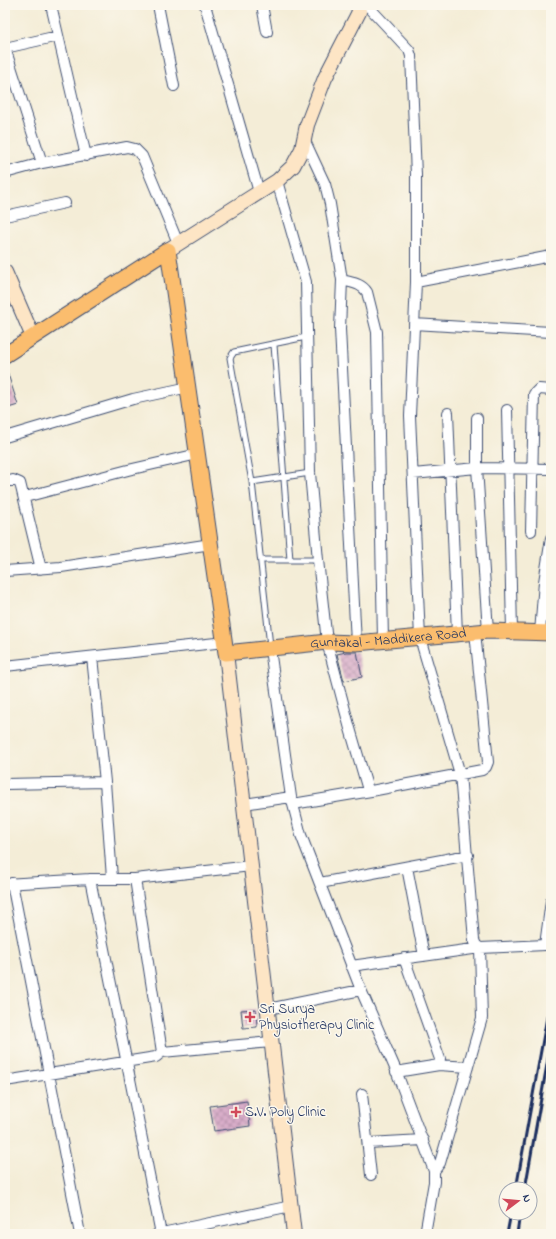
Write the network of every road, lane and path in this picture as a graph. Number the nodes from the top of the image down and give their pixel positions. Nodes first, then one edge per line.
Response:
1 (51, 5) edge
2 (158, 5) edge
3 (205, 5) edge
4 (262, 5) edge
5 (358, 5) edge
6 (368, 5) edge
7 (267, 32) dead end
8 (58, 36) junction
9 (5, 48) edge
10 (174, 86) dead end
11 (304, 139) junction
12 (86, 156) junction
13 (42, 163) junction
14 (6, 171) edge
15 (277, 181) junction
16 (258, 192) junction
17 (65, 203) dead end
18 (5, 216) edge
19 (173, 247) junction
20 (551, 256) edge
21 (5, 272) edge
22 (342, 280) junction
23 (416, 282) junction
24 (414, 324) junction
25 (551, 332) edge
26 (33, 337) junction
27 (306, 337) junction
28 (274, 345) junction
29 (5, 355) edge
30 (189, 387) junction
31 (551, 390) edge
32 (507, 410) dead end
33 (448, 413) dead end
34 (477, 418) dead end
35 (5, 437) edge
36 (198, 454) junction
37 (477, 468) junction
38 (509, 468) junction
39 (532, 468) junction
40 (551, 469) edge
41 (450, 470) junction
42 (310, 473) junction
43 (413, 474) junction
44 (284, 477) junction
45 (5, 482) edge
46 (252, 482) junction
47 (25, 497) junction
48 (530, 531) dead end
49 (551, 538) edge
50 (211, 544) junction
51 (261, 560) junction
52 (290, 560) junction
53 (318, 560) junction
54 (41, 568) junction
55 (5, 571) edge
56 (512, 631) junction
57 (481, 632) junction
58 (545, 633) edge
59 (457, 634) junction
60 (420, 638) junction
61 (383, 640) junction
62 (328, 642) junction
63 (356, 643) junction
64 (225, 648) junction
65 (270, 649) junction
66 (92, 657) junction
67 (5, 666) edge
68 (460, 774) junction
69 (105, 782) junction
70 (5, 784) edge
71 (371, 791) junction
72 (292, 800) junction
73 (244, 804) junction
74 (468, 855) junction
75 (251, 866) junction
76 (406, 867) junction
77 (112, 878) junction
78 (90, 879) junction
79 (135, 879) junction
80 (320, 883) junction
81 (9, 884) edge
82 (551, 901) edge
83 (480, 948) junction
84 (424, 956) junction
85 (404, 958) junction
86 (351, 966) junction
87 (361, 990) junction
88 (268, 1009) junction
89 (271, 1042) junction
90 (162, 1052) junction
91 (126, 1062) junction
92 (439, 1066) junction
93 (468, 1067) junction
94 (396, 1072) junction
95 (48, 1073) junction
96 (5, 1081) edge
97 (362, 1094) dead end
98 (422, 1140) junction
99 (368, 1144) junction
100 (434, 1171) junction
101 (371, 1175) dead end
102 (291, 1206) junction
103 (80, 1234) edge
104 (159, 1234) edge
105 (294, 1234) edge
106 (425, 1234) edge

1 - 8 street
2 - 10 street
3 - 16 street
4 - 7 street
5 - 11 street
6 - 23 street
8 - 9 street
8 - 12 street
9 - 13 street
11 - 15 street
11 - 22 street
12 - 13 street
12 - 19 street
13 - 14 street
15 - 16 street
15 - 27 street
16 - 19 street
17 - 18 street
19 - 26 main road
19 - 30 main road
20 - 23 street
21 - 26 street
22 - 61 street
22 - 63 street
23 - 24 street
24 - 25 street
24 - 43 street
26 - 29 main road
27 - 28 lane
27 - 42 street
28 - 44 lane
28 - 46 lane
30 - 35 street
30 - 36 main road
31 - 39 street
32 - 38 street
33 - 41 street
34 - 37 street
36 - 47 street
36 - 50 main road
37 - 38 street
37 - 41 street
37 - 57 street
38 - 39 street
38 - 56 street
39 - 40 street
39 - 48 street
41 - 43 street
41 - 59 street
42 - 44 lane
42 - 53 street
43 - 60 street
44 - 46 lane
44 - 52 lane
45 - 47 street
46 - 51 lane
47 - 54 street
49 - 58 street
50 - 54 street
50 - 64 main road
51 - 52 lane
51 - 65 lane
52 - 53 lane
53 - 62 street
54 - 55 street
56 - 57 main road, Guntakal - Maddikera Road
56 - 58 main road, Guntakal - Maddikera Road
57 - 59 main road, Guntakal - Maddikera Road
57 - 68 street
59 - 60 main road, Guntakal - Maddikera Road
60 - 61 main road, Guntakal - Maddikera Road
60 - 68 street
61 - 63 main road, Guntakal - Maddikera Road
62 - 63 main road, Guntakal - Maddikera Road
62 - 65 main road, Guntakal - Maddikera Road
62 - 71 street
64 - 65 main road, Guntakal - Maddikera Road
64 - 66 street
64 - 73 street
65 - 72 street
66 - 67 street
66 - 69 street
68 - 71 street
68 - 74 street
69 - 70 street
69 - 77 street
71 - 72 street
72 - 73 street
72 - 80 street
73 - 75 street
74 - 76 street
74 - 83 street
75 - 79 street
75 - 88 street
76 - 80 street
76 - 84 street
77 - 78 street
77 - 79 street
78 - 81 street
78 - 91 street
79 - 90 street
80 - 86 street
81 - 95 street
82 - 83 street
83 - 84 street
83 - 93 street
84 - 85 street
85 - 86 street
85 - 92 street
86 - 87 street
87 - 88 street
87 - 94 street
88 - 89 street
89 - 90 street
89 - 102 street
90 - 91 street
91 - 95 street
91 - 104 street
92 - 93 street
92 - 94 street
93 - 100 street
94 - 98 street
95 - 96 street
95 - 103 street
97 - 99 street
98 - 99 street
98 - 100 street
99 - 101 street
100 - 106 street
102 - 104 street
102 - 105 street

